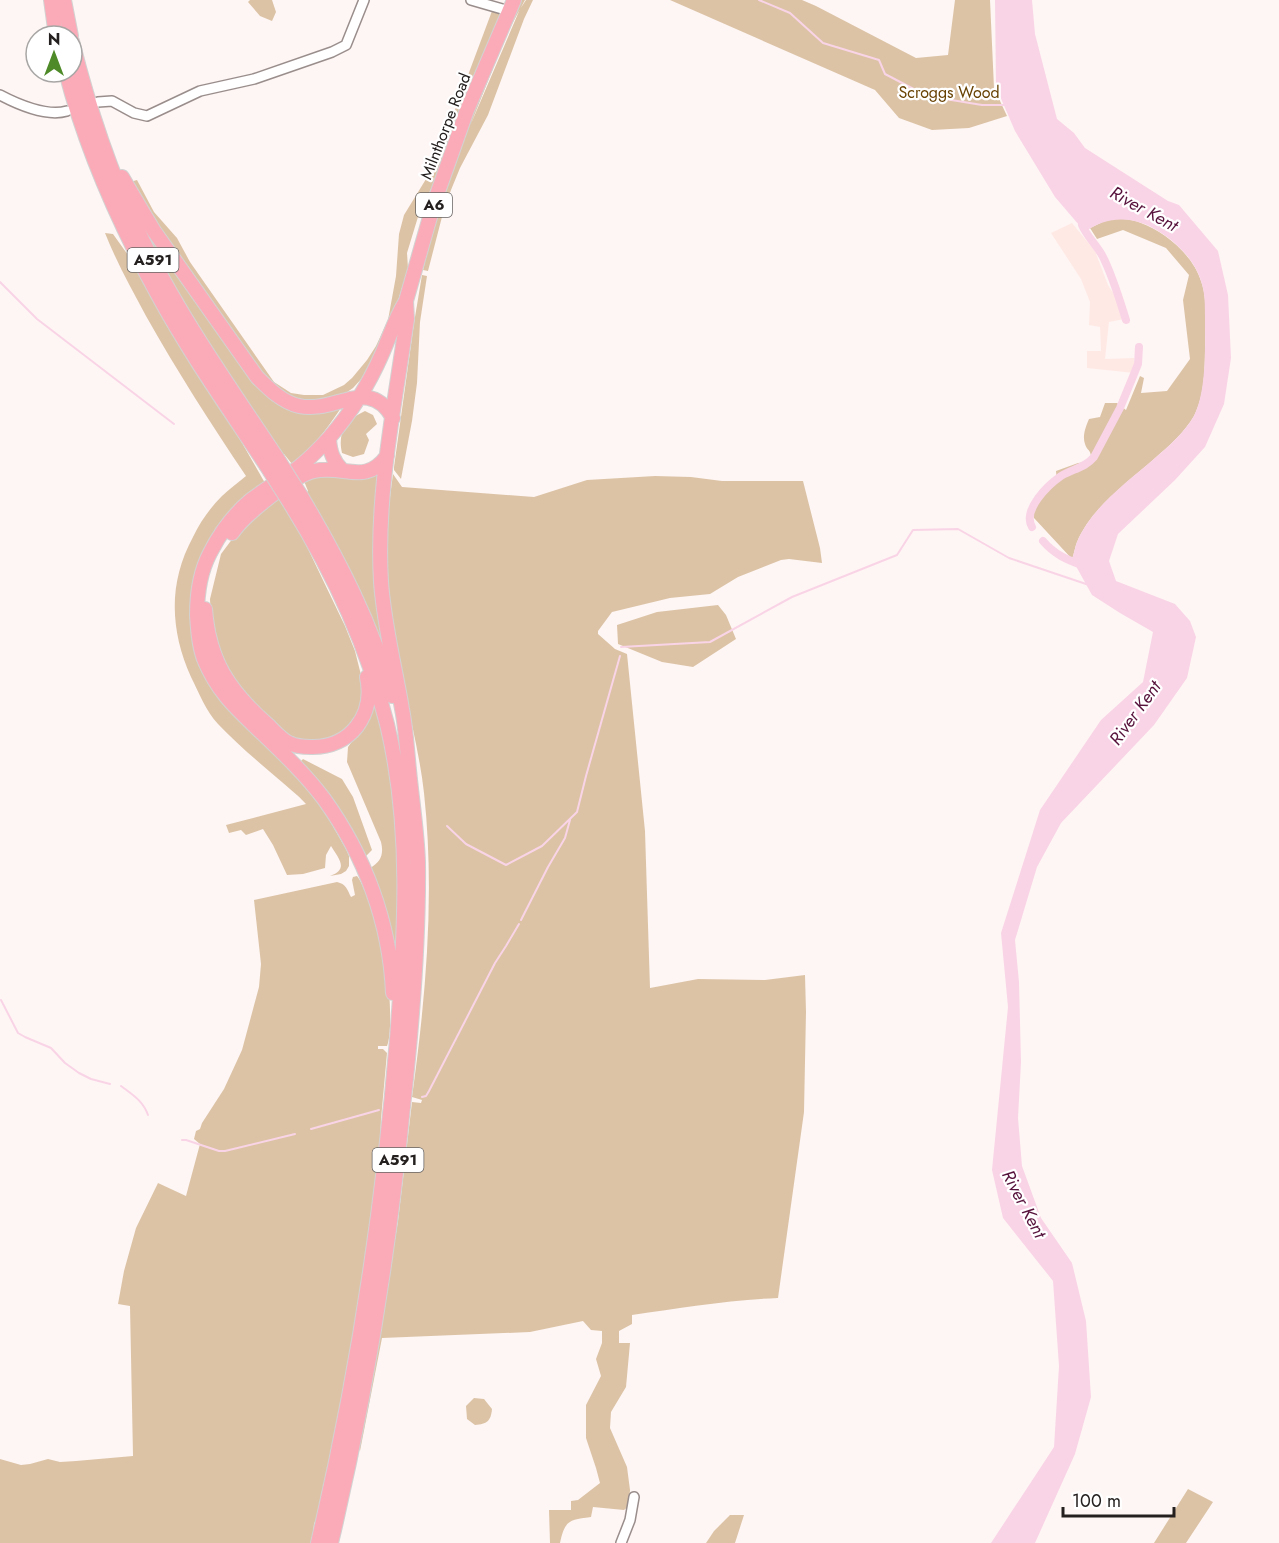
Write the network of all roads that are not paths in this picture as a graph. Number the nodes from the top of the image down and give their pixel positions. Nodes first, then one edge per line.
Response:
1 (51, 0) edge
2 (64, 0) edge
3 (364, 0) edge
4 (471, 0) edge
5 (512, 6) edge
6 (54, 24) edge
7 (69, 24) edge
8 (69, 84) edge
9 (83, 84) edge
10 (0, 95) edge
11 (98, 102) dead end
12 (67, 111) dead end
13 (107, 156) junction
14 (406, 301) junction
15 (358, 397) junction
16 (393, 418) junction
17 (329, 439) junction
18 (387, 456) junction
19 (272, 461) junction
20 (342, 470) junction
21 (296, 500) junction
22 (357, 631) junction
23 (409, 773) junction
24 (394, 1078) junction
25 (634, 1497) dead end
26 (318, 1543) edge
27 (331, 1543) edge
28 (621, 1543) edge

1 - 6 highway
2 - 7 highway
3 - 11 street
4 - 5 street
5 - 14 highway, Milnthorpe Road / A6
8 - 19 highway, A591
9 - 13 highway, A591
10 - 12 street
13 - 15 highway
13 - 19 highway, A591
14 - 15 highway, Milnthorpe Road / A6
14 - 16 highway, Milnthorpe Road / A6
15 - 16 highway
15 - 17 highway
16 - 18 highway
17 - 20 highway
17 - 24 highway
18 - 20 highway
18 - 23 highway
19 - 21 highway, A591, bridge
20 - 22 highway
21 - 22 highway, A591
21 - 23 highway, A591
22 - 24 highway, A591
23 - 27 highway, A591
24 - 26 highway, A591
25 - 28 street

